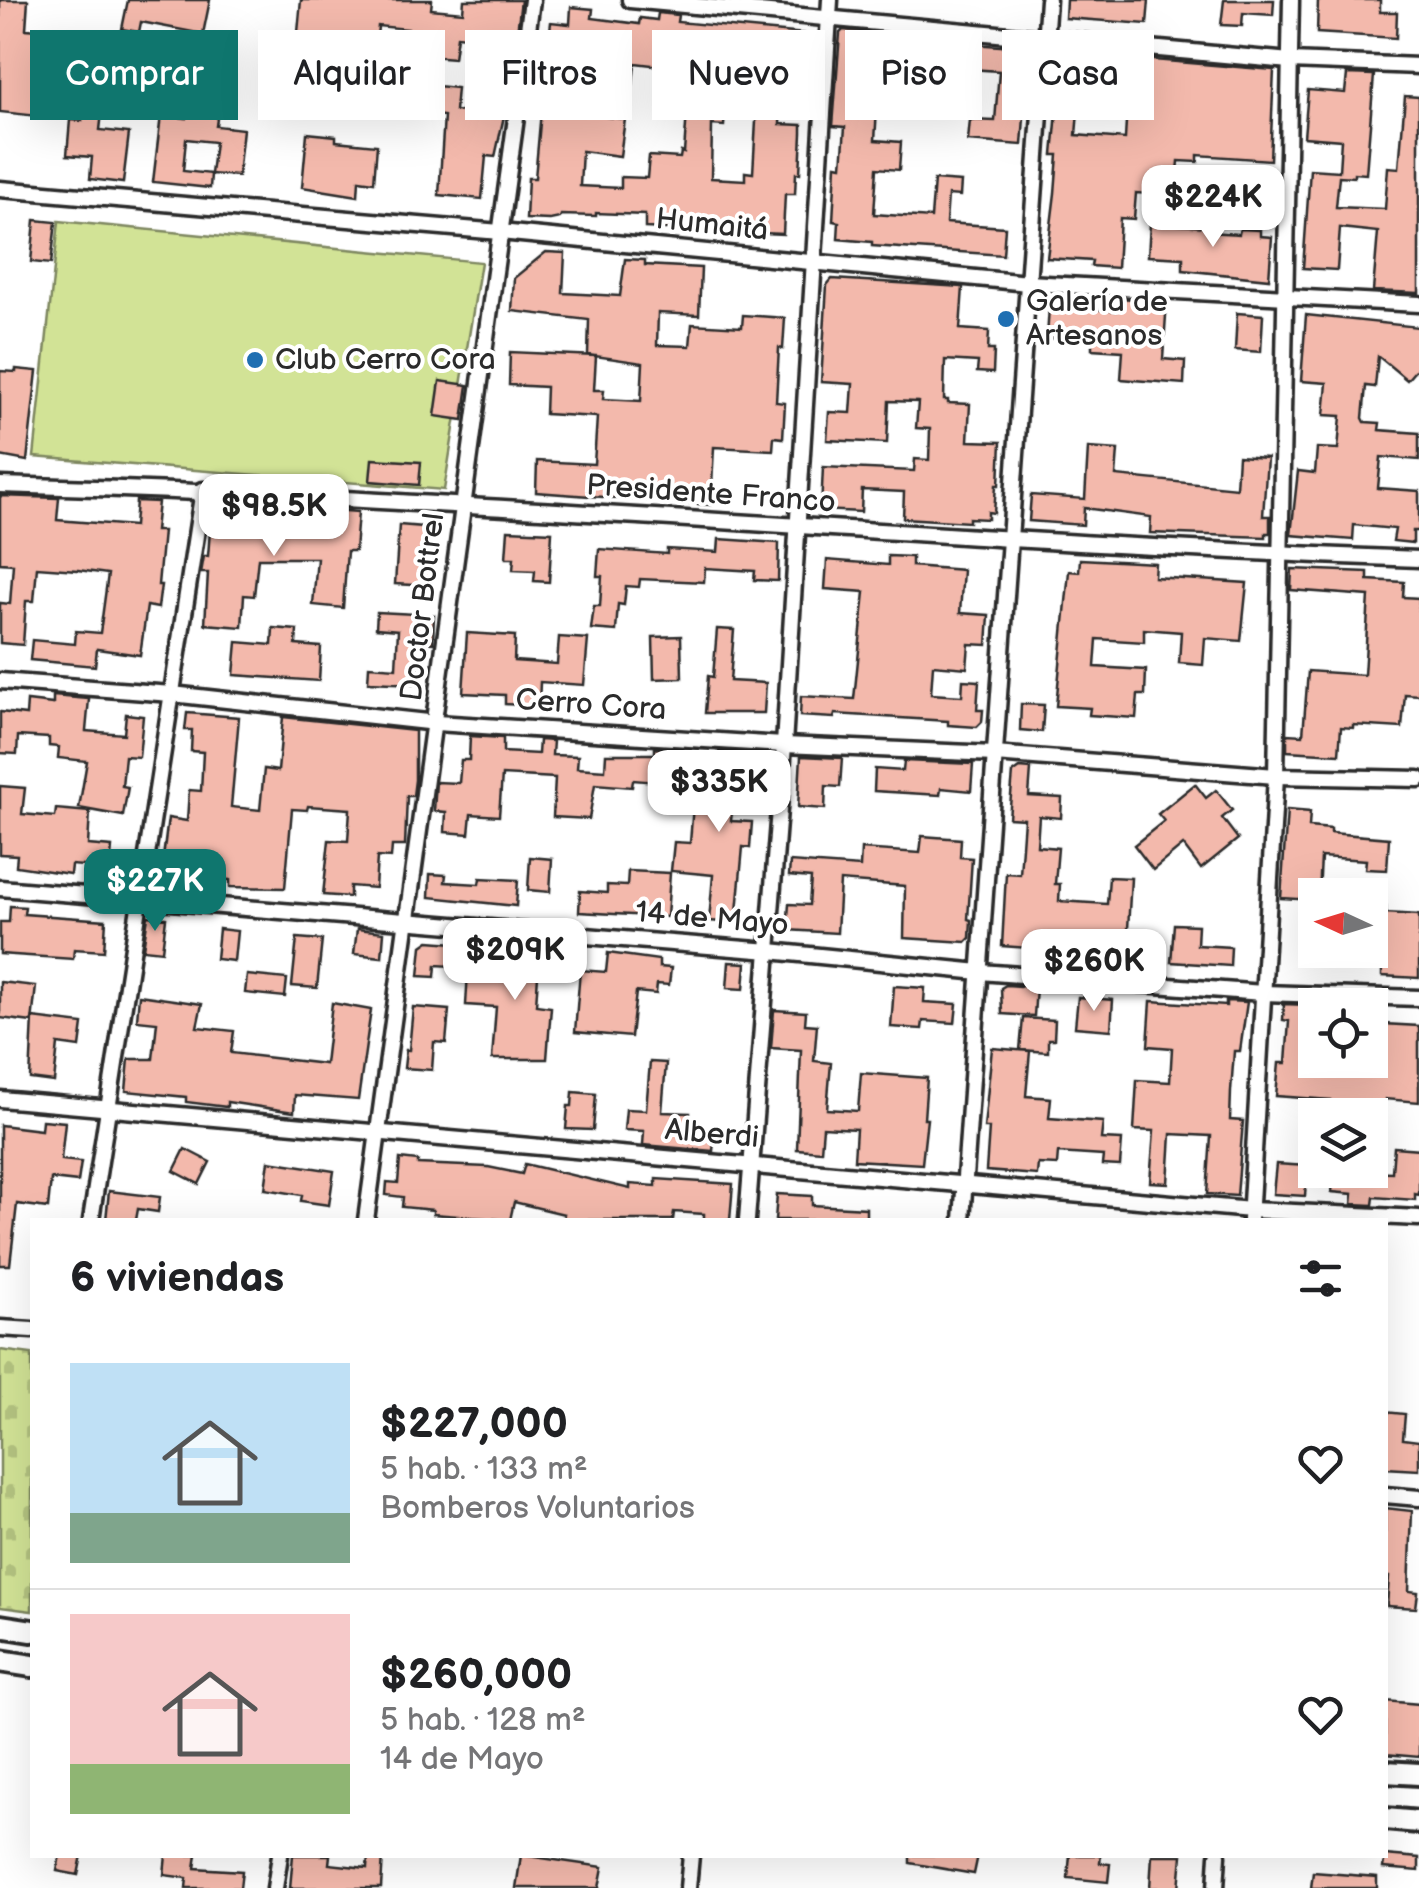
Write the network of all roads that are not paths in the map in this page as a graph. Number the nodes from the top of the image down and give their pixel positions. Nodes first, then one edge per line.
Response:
1 (532, 0) edge
2 (630, 0) edge
3 (830, 0) edge
4 (1048, 0) edge
5 (1290, 0) edge
6 (829, 18) junction
7 (1046, 30) edge
8 (1002, 34) edge
9 (1154, 48) edge
10 (1290, 61) junction
11 (1419, 66) edge
12 (1040, 120) edge
13 (0, 189) edge
14 (500, 232) junction
15 (814, 262) junction
16 (1028, 283) junction
17 (1285, 298) junction
18 (1419, 304) edge
19 (0, 485) edge
20 (202, 490) junction
21 (463, 506) junction
22 (797, 526) junction
23 (1010, 542) junction
24 (1280, 554) junction
25 (1419, 560) edge
26 (0, 681) edge
27 (172, 694) junction
28 (436, 724) junction
29 (784, 745) junction
30 (995, 754) junction
31 (1276, 776) junction
32 (1419, 778) edge
33 (0, 888) edge
34 (140, 898) junction
35 (406, 922) junction
36 (770, 951) junction
37 (980, 972) junction
38 (1263, 993) junction
39 (1419, 998) edge
40 (0, 1099) edge
41 (108, 1110) junction
42 (378, 1132) junction
43 (752, 1165) junction
44 (965, 1184) junction
45 (1250, 1215) edge
46 (91, 1218) edge
47 (366, 1218) edge
48 (747, 1218) edge
49 (962, 1218) edge
50 (1419, 1218) edge
51 (0, 1328) edge
52 (30, 1330) edge
53 (1388, 1495) edge
54 (1419, 1498) edge
55 (0, 1626) edge
56 (30, 1631) edge
57 (0, 1661) edge
58 (30, 1666) edge
59 (1388, 1772) edge
60 (1419, 1774) edge
61 (1388, 1819) edge
62 (1419, 1822) edge
63 (280, 1858) edge
64 (691, 1858) edge
65 (1218, 1858) edge
66 (275, 1888) edge
67 (688, 1888) edge
68 (1216, 1888) edge

1 - 14 street, Doctor Bottrel
2 - 6 street
3 - 6 street
4 - 7 street
5 - 10 street
6 - 8 street
6 - 15 street
9 - 10 street
10 - 11 street
10 - 17 street
12 - 16 street
13 - 14 street, Humaitá
14 - 15 street, Humaitá
14 - 21 street, Doctor Bottrel
15 - 16 street, Humaitá
15 - 22 street
16 - 17 street, Humaitá
16 - 23 street
17 - 18 street, Humaitá
17 - 24 street
19 - 20 street, Presidente Franco
20 - 21 street, Presidente Franco
20 - 27 street
21 - 22 street, Presidente Franco
21 - 28 street, Doctor Bottrel
22 - 23 street, Presidente Franco
22 - 29 street
23 - 24 street, Presidente Franco
23 - 30 street
24 - 25 street, Presidente Franco
24 - 31 street
26 - 27 street, Cerro Cora
27 - 28 street, Cerro Cora
27 - 34 street
28 - 29 street, Cerro Cora
28 - 35 street, Doctor Bottrel
29 - 30 street, Cerro Cora
29 - 36 street
30 - 31 street, Cerro Cora
30 - 37 street
31 - 32 street, Cerro Cora
31 - 38 street
33 - 34 street, 14 de Mayo
34 - 35 street, 14 de Mayo
34 - 41 street
35 - 36 street, 14 de Mayo
35 - 42 street, Doctor Bottrel
36 - 37 street, 14 de Mayo
36 - 43 street
37 - 38 street, 14 de Mayo
37 - 44 street
38 - 39 street, 14 de Mayo
38 - 45 street
40 - 41 street, Alberdi
41 - 42 street, Alberdi
41 - 46 street
42 - 43 street, Alberdi
42 - 47 street, Doctor Bottrel
43 - 44 street, Alberdi
43 - 48 street
44 - 45 street, Alberdi
44 - 49 street
45 - 50 street, Alberdi
51 - 52 street
53 - 54 street
55 - 56 main road
57 - 58 main road
59 - 60 main road
61 - 62 main road
63 - 66 street
64 - 67 street
65 - 68 street

